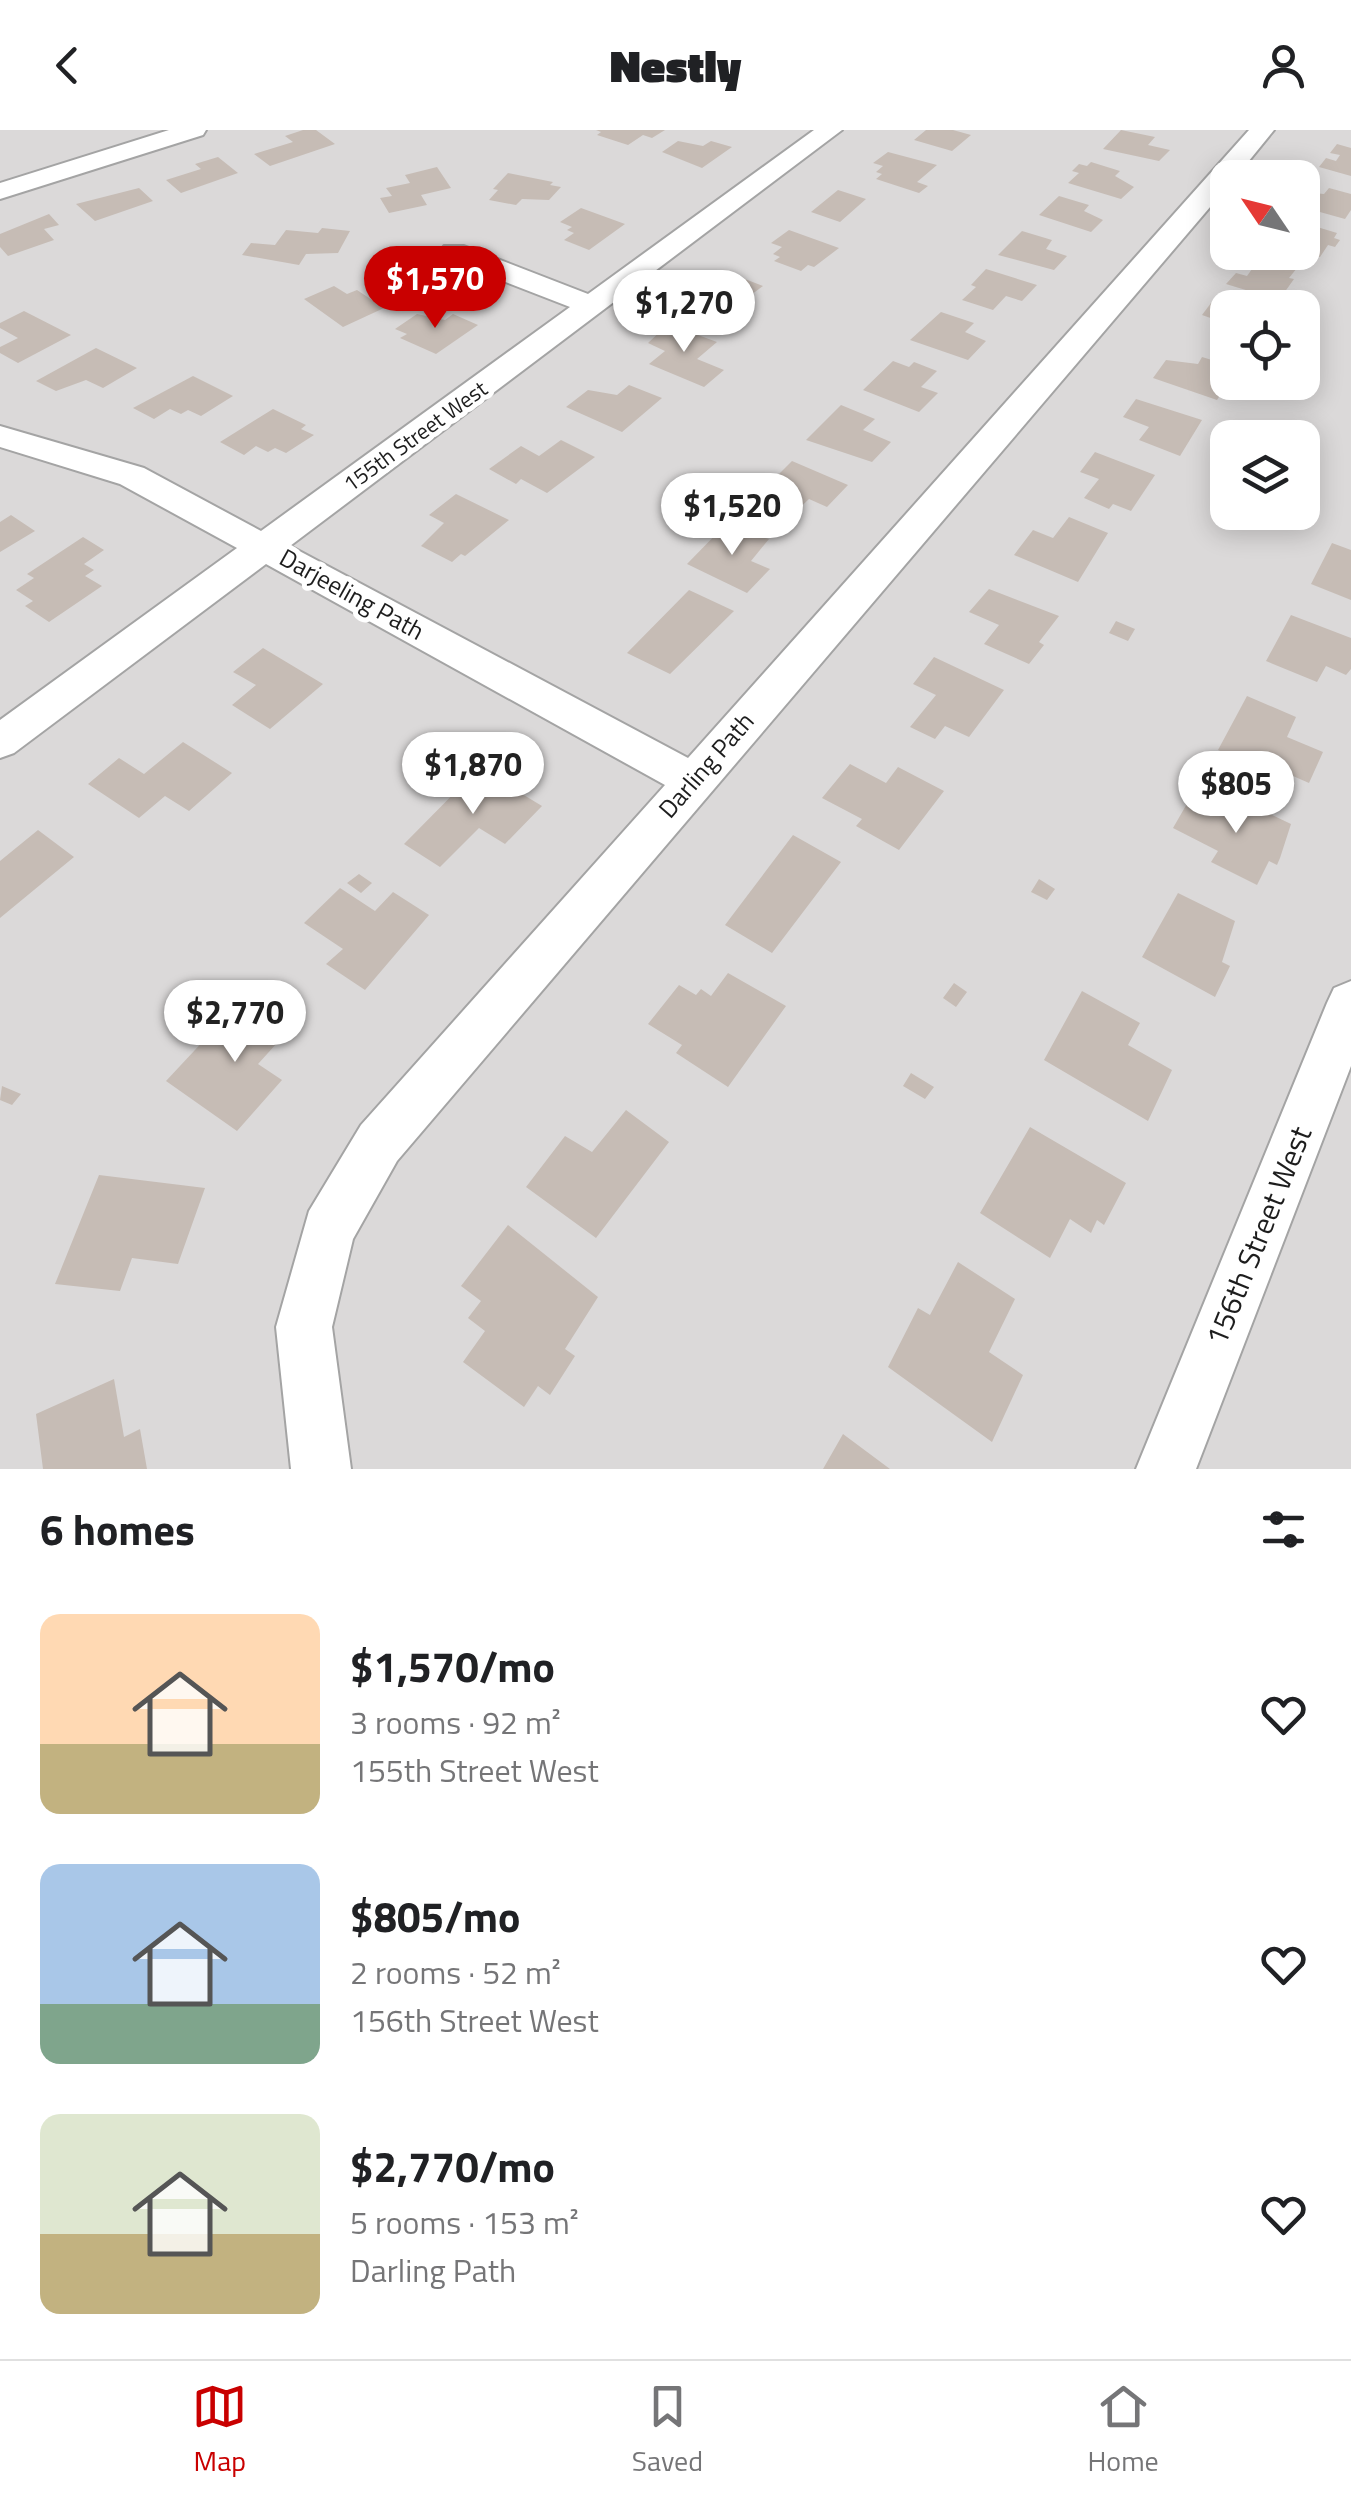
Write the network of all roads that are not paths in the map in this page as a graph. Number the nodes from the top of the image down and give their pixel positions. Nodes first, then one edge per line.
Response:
1 (194, 130) edge
2 (1262, 130) edge
3 (815, 132) edge
4 (0, 190) edge
5 (454, 252) dead end
6 (592, 306) junction
7 (0, 436) edge
8 (265, 546) junction
9 (0, 742) edge
10 (692, 780) junction
11 (1351, 1003) edge
12 (321, 1469) edge
13 (1166, 1469) edge

1 - 4 street
2 - 10 street, Darling Path
3 - 6 street, 155th Street West
5 - 6 street
6 - 8 street, 155th Street West
7 - 8 street, Darjeeling Path
8 - 9 street, 155th Street West
8 - 10 street, Darjeeling Path
10 - 12 street, Darling Path
11 - 13 street, 156th Street West

